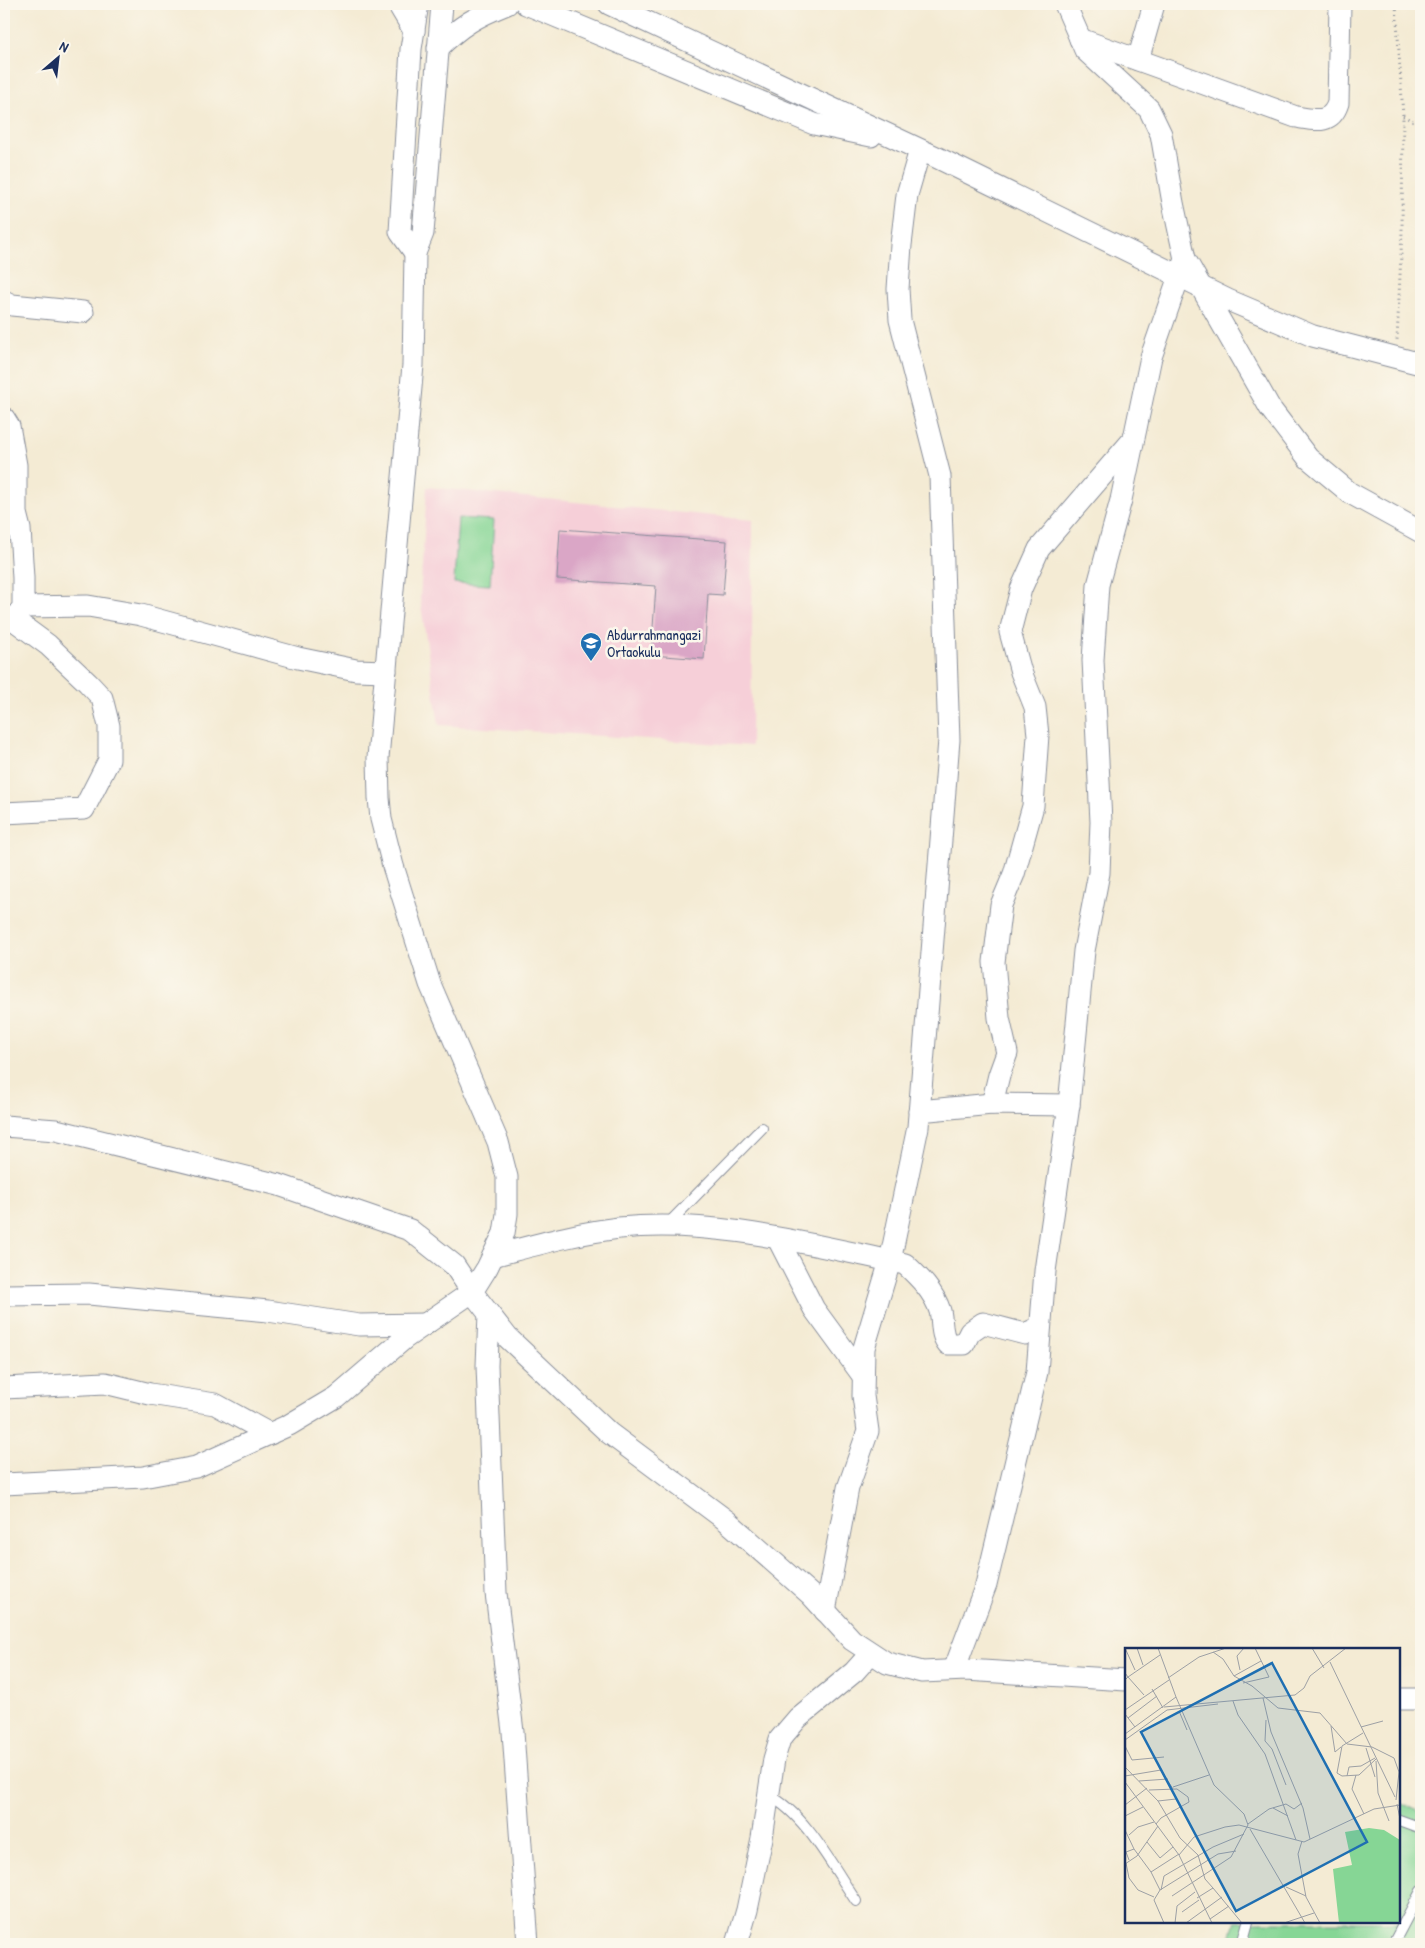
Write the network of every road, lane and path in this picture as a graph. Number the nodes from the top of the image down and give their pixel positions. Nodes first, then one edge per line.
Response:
1 (398, 4) edge
2 (418, 4) edge
3 (442, 4) edge
4 (507, 4) edge
5 (526, 4) edge
6 (609, 4) edge
7 (1065, 4) edge
8 (1154, 4) edge
9 (1340, 4) edge
10 (1396, 4) edge
11 (414, 31) junction
12 (1080, 39) junction
13 (438, 48) junction
14 (1138, 60) junction
15 (1403, 116) junction
16 (1421, 125) edge
17 (913, 147) junction
18 (414, 253) junction
19 (1182, 268) junction
20 (1202, 287) junction
21 (4, 301) edge
22 (83, 312) dead end
23 (1397, 356) junction
24 (1421, 364) edge
25 (4, 418) edge
26 (1133, 440) junction
27 (10, 511) edge
28 (1421, 532) edge
29 (14, 614) edge
30 (386, 671) junction
31 (4, 813) edge
32 (992, 1104) junction
33 (1069, 1105) junction
34 (919, 1111) junction
35 (4, 1126) edge
36 (762, 1128) dead end
37 (666, 1226) junction
38 (778, 1239) junction
39 (493, 1256) junction
40 (890, 1261) junction
41 (472, 1292) junction
42 (4, 1295) edge
43 (489, 1314) junction
44 (426, 1324) junction
45 (1040, 1327) junction
46 (864, 1376) junction
47 (4, 1388) edge
48 (270, 1434) junction
49 (4, 1484) edge
50 (825, 1611) junction
51 (871, 1653) junction
52 (954, 1670) junction
53 (1125, 1680) edge
54 (1421, 1699) edge
55 (1400, 1700) edge
56 (768, 1796) junction
57 (1400, 1820) edge
58 (1421, 1828) edge
59 (1421, 1891) edge
60 (856, 1901) dead end
61 (1248, 1923) edge
62 (528, 1944) edge
63 (737, 1944) edge
64 (1242, 1944) edge
65 (1393, 1944) edge

1 - 11 street
2 - 11 street
3 - 13 street
4 - 13 street
5 - 17 street
6 - 17 street
7 - 12 street
8 - 14 street
9 - 14 street
10 - 15 path
11 - 18 street
12 - 14 street
12 - 19 street
13 - 18 street
15 - 16 path
15 - 23 path
17 - 19 street
17 - 34 street
18 - 30 street
19 - 20 street
19 - 26 street
20 - 23 street
20 - 28 street
21 - 22 street
23 - 24 street
25 - 27 street
26 - 32 street
26 - 33 street
27 - 29 street
29 - 30 street
29 - 31 street
30 - 39 street
32 - 33 street
32 - 34 street
33 - 45 street
34 - 40 street
35 - 41 street
36 - 37 lane
37 - 38 street
37 - 39 street
38 - 40 street
38 - 46 street
39 - 41 street
40 - 45 street
40 - 46 street
41 - 43 street
41 - 44 street
42 - 44 street
43 - 50 street
43 - 62 street
44 - 48 street
45 - 52 street
46 - 50 street
47 - 48 street
48 - 49 street
50 - 51 street
51 - 52 street
51 - 56 street
52 - 53 street
54 - 55 street
56 - 60 lane
56 - 63 street
57 - 58 lane
59 - 65 lane
61 - 64 lane

